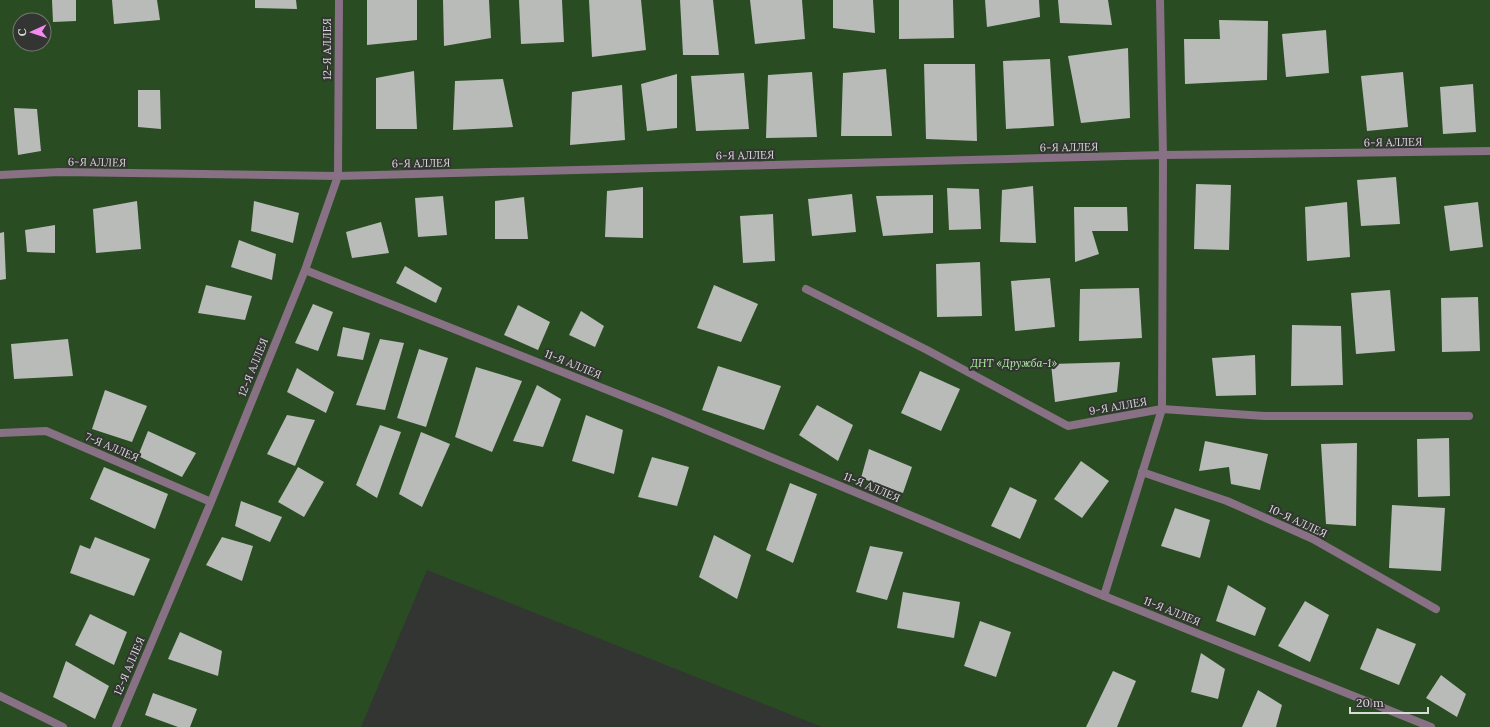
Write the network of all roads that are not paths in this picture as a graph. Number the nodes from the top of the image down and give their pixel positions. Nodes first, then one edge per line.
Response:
1 (339, 0) edge
2 (1160, 0) edge
3 (1490, 151) edge
4 (1163, 155) junction
5 (0, 174) edge
6 (338, 176) junction
7 (305, 270) junction
8 (806, 289) dead end
9 (1162, 409) junction
10 (1469, 416) dead end
11 (0, 433) edge
12 (1142, 472) junction
13 (211, 502) junction
14 (1104, 596) junction
15 (1436, 609) dead end
16 (0, 696) edge
17 (63, 727) edge
18 (116, 727) edge
19 (1431, 727) edge

1 - 6 street, 12-Я АЛЛЕЯ
2 - 4 street
3 - 4 street, 6-Я АЛЛЕЯ
4 - 6 street, 6-Я АЛЛЕЯ
4 - 9 street
5 - 6 street, 6-Я АЛЛЕЯ
6 - 7 street, 12-Я АЛЛЕЯ
7 - 13 street, 12-Я АЛЛЕЯ
7 - 14 street, 11-Я АЛЛЕЯ
8 - 9 street, 9-Я АЛЛЕЯ
9 - 10 street, 9-Я АЛЛЕЯ
9 - 12 street
11 - 13 street, 7-Я АЛЛЕЯ
12 - 14 street
12 - 15 street, 10-Я АЛЛЕЯ
13 - 18 street, 12-Я АЛЛЕЯ
14 - 19 street, 11-Я АЛЛЕЯ
16 - 17 street

